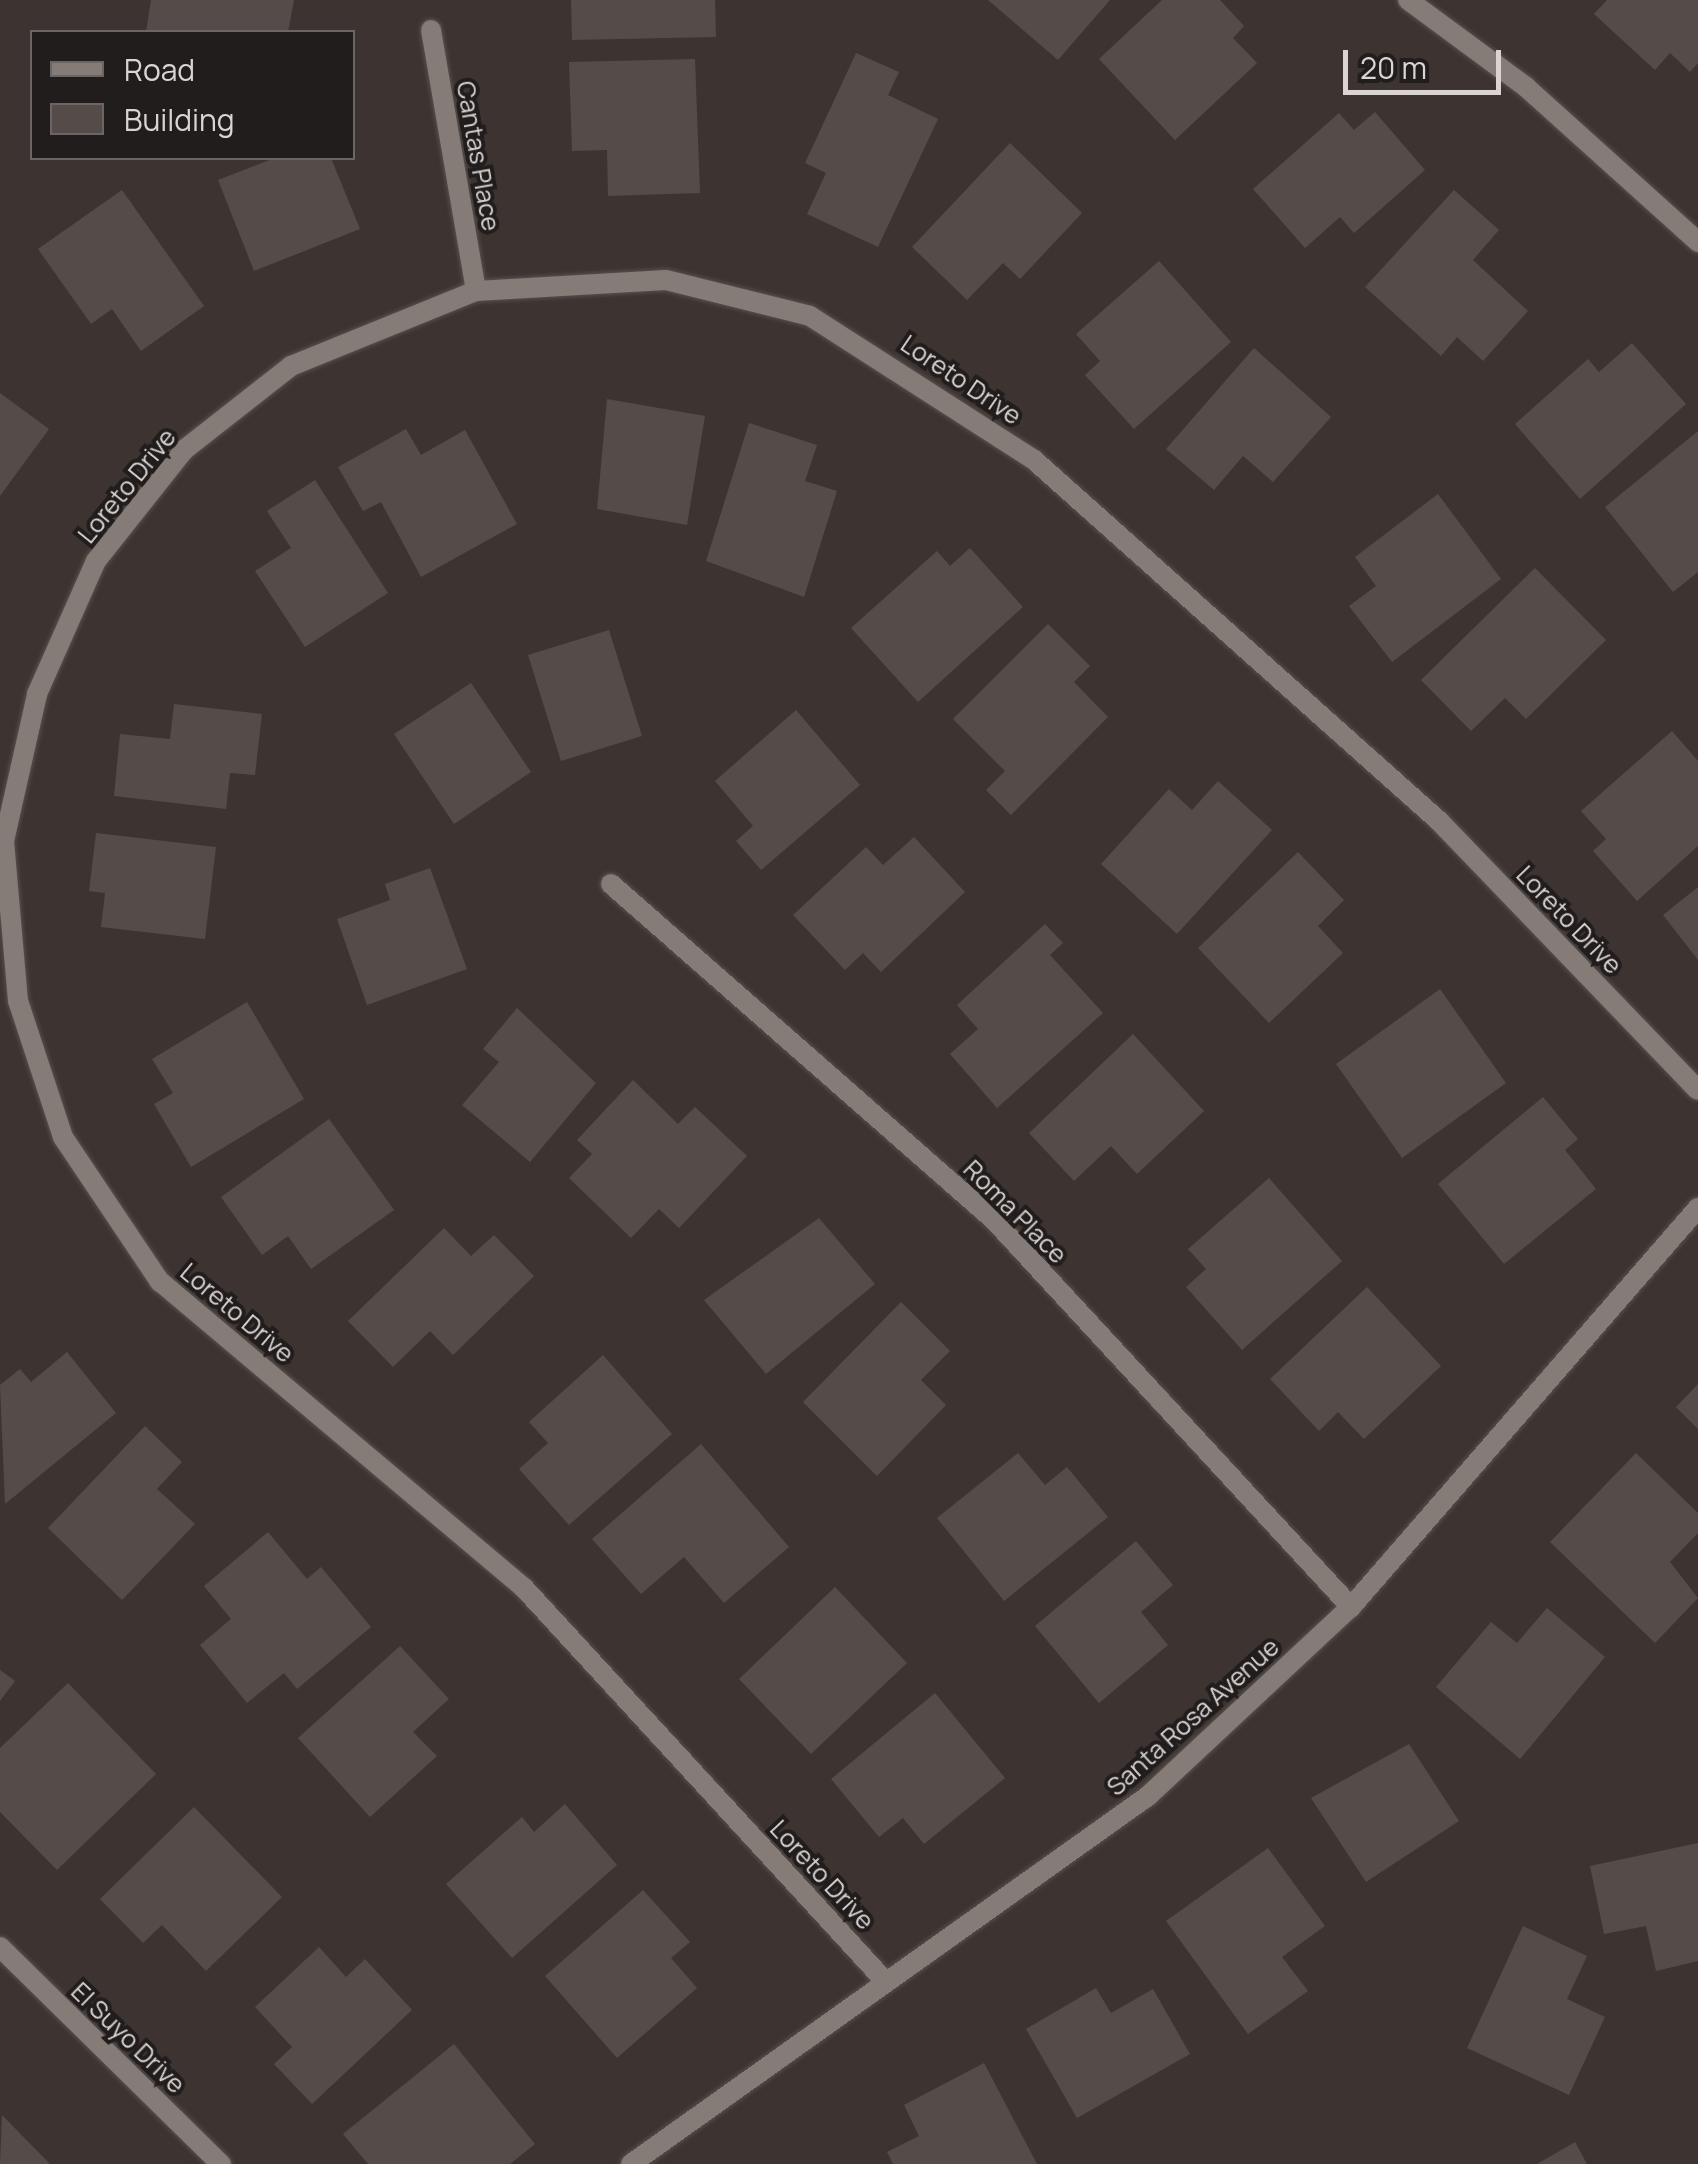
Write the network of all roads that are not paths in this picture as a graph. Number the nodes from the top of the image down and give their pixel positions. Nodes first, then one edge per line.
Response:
1 (1408, 0) edge
2 (431, 30) dead end
3 (1698, 242) edge
4 (476, 291) junction
5 (612, 884) dead end
6 (9, 1003) edge
7 (1698, 1090) edge
8 (1698, 1208) edge
9 (1351, 1607) junction
10 (0, 1948) edge
11 (886, 1981) junction
12 (220, 2164) edge
13 (632, 2164) edge

1 - 3 street
2 - 4 street, Cantas Place
4 - 6 street, Loreto Drive
4 - 7 street, Loreto Drive
5 - 9 street, Roma Place
6 - 11 street, Loreto Drive
8 - 9 street, Santa Rosa Avenue
9 - 11 street, Santa Rosa Avenue
10 - 12 street, El Suyo Drive
11 - 13 street, Santa Rosa Avenue

